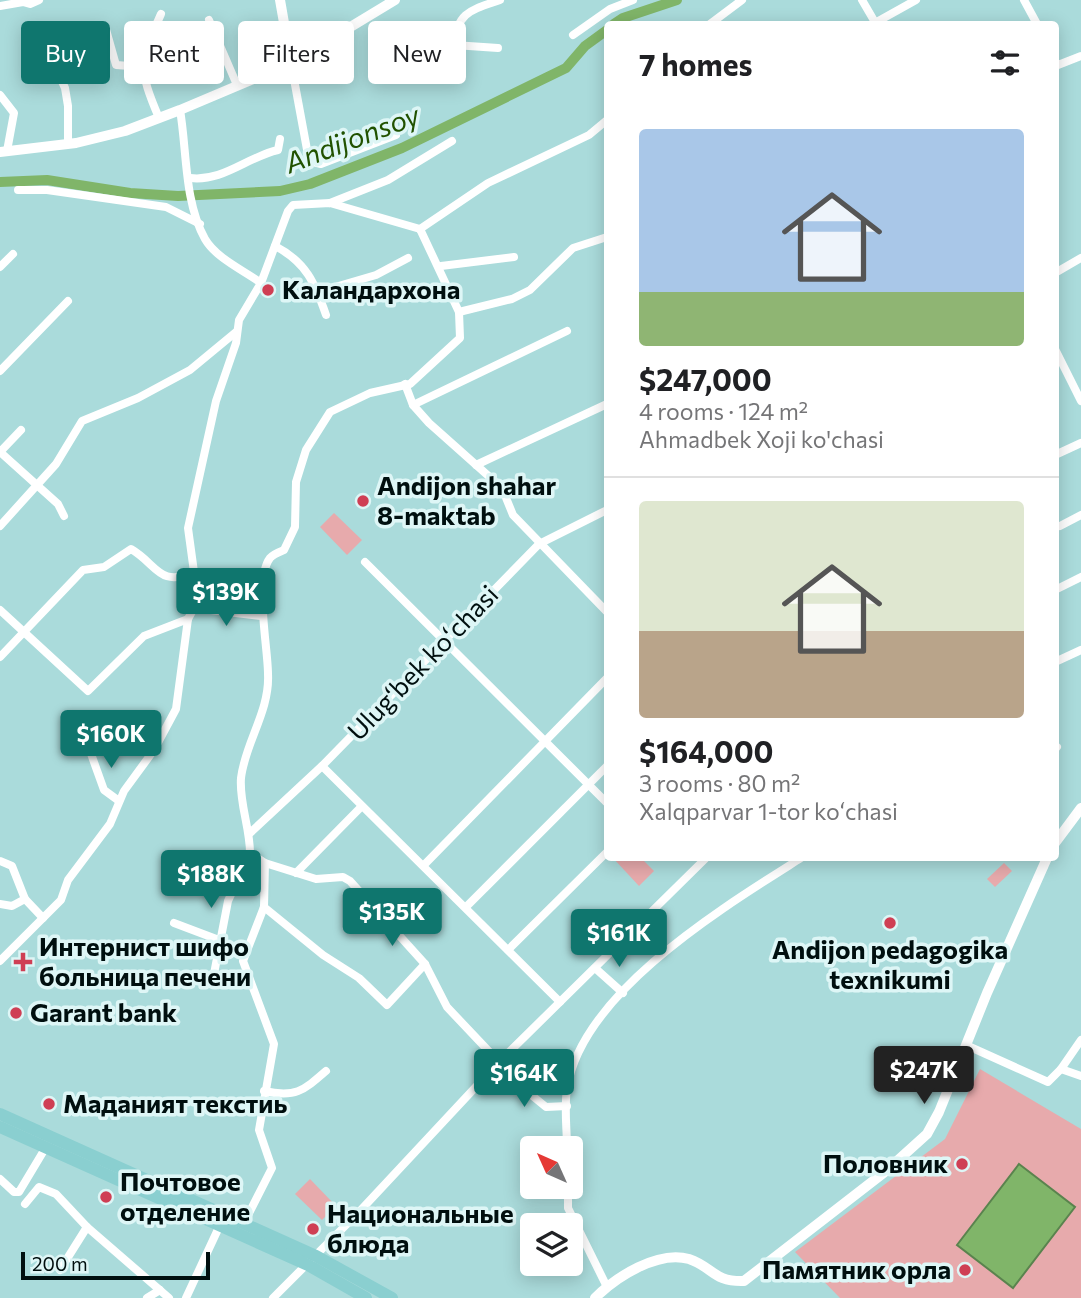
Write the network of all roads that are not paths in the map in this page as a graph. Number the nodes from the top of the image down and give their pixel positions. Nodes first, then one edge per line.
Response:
1 (39, 0) edge
2 (280, 0) edge
3 (395, 0) edge
4 (500, 0) edge
5 (633, 0) edge
6 (743, 0) edge
7 (862, 0) edge
8 (916, 0) edge
9 (1024, 0) edge
10 (0, 6) edge
11 (161, 14) dead end
12 (209, 20) dead end
13 (158, 21) edge
14 (284, 21) edge
15 (459, 21) edge
16 (714, 21) edge
17 (873, 21) edge
18 (880, 21) edge
19 (1035, 21) edge
20 (354, 25) edge
21 (573, 35) dead end
22 (110, 44) edge
23 (466, 46) edge
24 (498, 48) dead end
25 (1081, 56) edge
26 (1059, 65) edge
27 (124, 66) edge
28 (63, 84) edge
29 (144, 84) edge
30 (295, 84) edge
31 (237, 85) joint
32 (0, 95) edge
33 (180, 110) junction
34 (159, 118) junction
35 (604, 122) edge
36 (396, 135) dead end
37 (280, 139) dead end
38 (452, 141) dead end
39 (68, 144) junction
40 (3, 152) edge
41 (190, 180) junction
42 (18, 190) dead end
43 (330, 203) junction
44 (200, 224) junction
45 (420, 229) junction
46 (604, 238) edge
47 (275, 246) junction
48 (13, 254) dead end
49 (514, 257) dead end
50 (408, 258) dead end
51 (1081, 258) edge
52 (0, 267) edge
53 (441, 267) junction
54 (1059, 271) edge
55 (261, 283) junction
56 (318, 292) junction
57 (68, 301) dead end
58 (459, 312) junction
59 (326, 315) dead end
60 (567, 331) dead end
61 (236, 332) junction
62 (1059, 357) edge
63 (0, 372) edge
64 (405, 384) junction
65 (1081, 401) edge
66 (413, 405) junction
67 (604, 405) edge
68 (21, 430) dead end
69 (1081, 443) edge
70 (0, 452) edge
71 (1059, 453) edge
72 (493, 456) junction
73 (476, 465) junction
74 (486, 475) junction
75 (37, 487) junction
76 (604, 512) edge
77 (1081, 515) edge
78 (64, 516) dead end
79 (0, 526) edge
80 (1060, 526) dead end
81 (539, 544) junction
82 (365, 562) dead end
83 (194, 572) junction
84 (1081, 577) edge
85 (1059, 588) edge
86 (194, 608) junction
87 (604, 609) edge
88 (0, 610) edge
89 (261, 616) junction
90 (188, 620) junction
91 (24, 632) junction
92 (445, 641) junction
93 (1081, 650) edge
94 (0, 657) edge
95 (1059, 660) edge
96 (604, 681) edge
97 (545, 741) junction
98 (90, 751) dead end
99 (322, 766) junction
100 (604, 769) edge
101 (589, 785) junction
102 (604, 800) edge
103 (119, 801) junction
104 (361, 807) junction
105 (1081, 808) edge
106 (250, 833) junction
107 (1059, 835) edge
108 (250, 853) junction
109 (604, 855) edge
110 (0, 861) edge
111 (703, 861) edge
112 (796, 861) edge
113 (1046, 861) edge
114 (265, 863) junction
115 (424, 866) junction
116 (296, 873) junction
117 (24, 899) junction
118 (0, 904) edge
119 (264, 907) junction
120 (466, 907) junction
121 (43, 918) junction
122 (174, 923) dead end
123 (219, 940) junction
124 (508, 950) junction
125 (0, 961) edge
126 (425, 964) junction
127 (595, 968) junction
128 (213, 979) dead end
129 (623, 993) junction
130 (560, 1002) junction
131 (1081, 1040) edge
132 (968, 1046) junction
133 (498, 1064) junction
134 (1061, 1069) junction
135 (326, 1071) dead end
136 (1081, 1076) edge
137 (264, 1091) junction
138 (566, 1106) junction
139 (0, 1114) edge
140 (0, 1127) edge
141 (567, 1136) edge
142 (46, 1147) junction
143 (0, 1179) edge
144 (568, 1199) edge
145 (25, 1204) dead end
146 (244, 1223) junction
147 (220, 1225) junction
148 (87, 1227) junction
149 (312, 1261) junction
150 (60, 1270) dead end
151 (607, 1287) junction
152 (160, 1290) junction
153 (147, 1298) edge
154 (169, 1298) edge
155 (186, 1298) edge
156 (273, 1298) edge
157 (366, 1298) edge
158 (392, 1298) edge
159 (595, 1298) edge

1 - 10 street
2 - 14 street
3 - 20 street
4 - 15 street
5 - 21 street
6 - 16 street
7 - 17 street
8 - 18 street
9 - 19 street
11 - 13 street
12 - 31 street
22 - 27 street
23 - 24 street
25 - 26 street
28 - 39 street
29 - 34 street
30 - 36 street
31 - 33 street
32 - 40 street
33 - 34 street
33 - 41 street
34 - 39 street
35 - 45 street
37 - 41 street
38 - 43 street
39 - 40 street
41 - 44 street
42 - 44 street
43 - 45 street
43 - 47 street
44 - 55 street
45 - 53 street
46 - 58 street
47 - 55 street
47 - 56 street
48 - 52 street
49 - 53 street
50 - 56 street
51 - 54 street
53 - 58 street
55 - 61 street
56 - 59 street
57 - 63 street
58 - 64 street
60 - 66 street
61 - 75 street
61 - 83 street
62 - 65 street
64 - 66 street
64 - 89 street
66 - 73 street
67 - 72 street
68 - 70 street
69 - 71 street
70 - 75 street
72 - 73 street
72 - 74 street
73 - 74 street
74 - 81 street
75 - 78 street
75 - 79 street
76 - 81 street, Ulugʻbek koʻchasi
77 - 80 street
81 - 87 street
81 - 92 street, Ulugʻbek koʻchasi
82 - 92 street
83 - 86 street
83 - 91 street
84 - 85 street
86 - 89 street
86 - 90 street
88 - 91 street
89 - 106 street
90 - 91 street
90 - 103 street
91 - 94 street
92 - 97 street
92 - 99 street, Ulugʻbek koʻchasi
93 - 95 street
96 - 97 street
97 - 101 street
97 - 115 street
98 - 103 street
99 - 104 street
99 - 106 street, Ulugʻbek koʻchasi
100 - 101 street
101 - 102 street
101 - 120 street
103 - 121 street
104 - 115 street
104 - 116 street
105 - 107 street
106 - 108 street
108 - 114 street
108 - 123 street
109 - 124 street
110 - 117 street
111 - 127 street
112 - 129 street
113 - 132 street
114 - 116 street
114 - 119 street
115 - 120 street
116 - 126 street
117 - 118 street
117 - 121 street
119 - 126 street
119 - 137 street
120 - 124 street
121 - 125 street
122 - 123 street
123 - 128 street
124 - 130 street
126 - 133 street
127 - 129 street
127 - 130 street
129 - 138 street
130 - 133 street
131 - 134 street
132 - 134 street
132 - 151 street
133 - 138 street
133 - 149 street
134 - 136 street
135 - 137 street
137 - 146 street
138 - 141 street
139 - 146 main road
140 - 142 main road
142 - 143 street
142 - 147 main road
144 - 151 street
145 - 148 street
146 - 149 main road
147 - 149 main road
147 - 155 street
148 - 150 street
148 - 152 street
149 - 156 street
149 - 157 main road
149 - 158 main road
151 - 159 street
152 - 153 street
152 - 154 street

